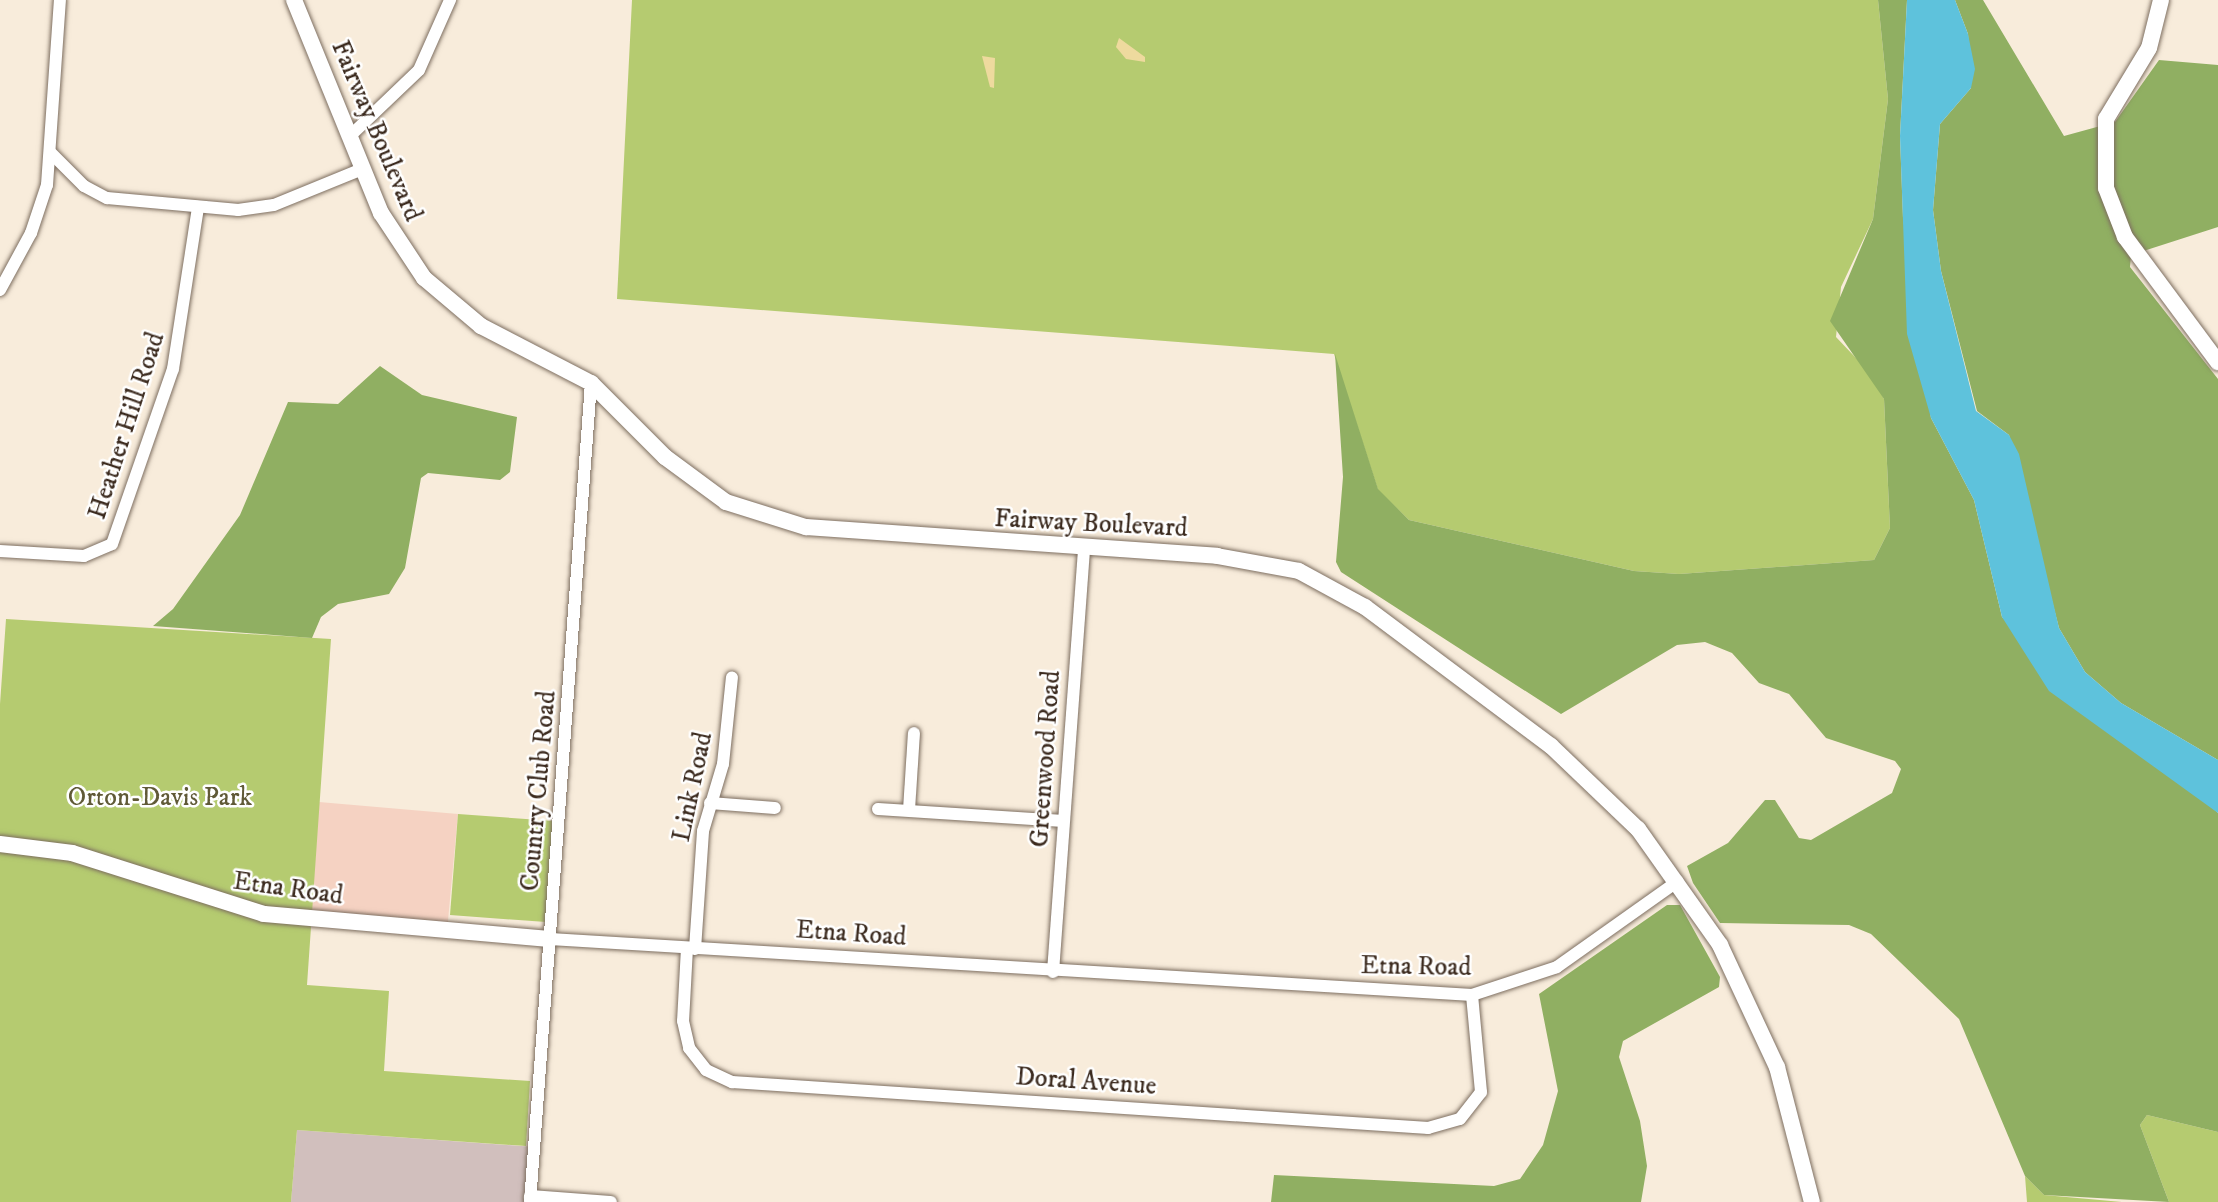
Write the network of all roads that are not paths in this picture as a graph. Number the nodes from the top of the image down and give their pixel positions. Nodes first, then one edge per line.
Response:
1 (60, 0) edge
2 (294, 0) edge
3 (450, 0) edge
4 (2161, 0) edge
5 (350, 136) junction
6 (50, 152) junction
7 (362, 169) junction
8 (198, 207) junction
9 (0, 290) edge
10 (2218, 362) edge
11 (591, 383) junction
12 (1084, 549) junction
13 (0, 551) edge
14 (732, 677) dead end
15 (914, 733) dead end
16 (709, 803) junction
17 (775, 808) dead end
18 (878, 809) dead end
19 (909, 810) junction
20 (1064, 821) junction
21 (0, 844) edge
22 (1678, 881) junction
23 (550, 939) junction
24 (691, 949) junction
25 (1053, 972) junction
26 (1472, 995) junction
27 (530, 1199) edge
28 (611, 1202) edge
29 (1812, 1202) edge

1 - 6 street
2 - 5 street, Fairway Boulevard
3 - 5 street
4 - 10 street
5 - 7 street, Fairway Boulevard
6 - 8 street
6 - 9 street
7 - 8 street
7 - 11 street, Fairway Boulevard
8 - 13 street, Heather Hill Road
11 - 12 street, Fairway Boulevard
11 - 23 street, Country Club Road
12 - 20 street, Greenwood Road
12 - 22 street, Fairway Boulevard
14 - 16 street, Link Road
15 - 19 street
16 - 17 street
16 - 24 street, Link Road
18 - 19 street
19 - 20 street
20 - 25 street, Greenwood Road
21 - 23 street, Etna Road
22 - 26 street, Etna Road
22 - 29 street, Fairway Boulevard
23 - 24 street, Etna Road
23 - 27 street, Country Club Road
24 - 25 street, Etna Road
24 - 26 street, Doral Avenue
25 - 26 street, Etna Road
27 - 28 street

